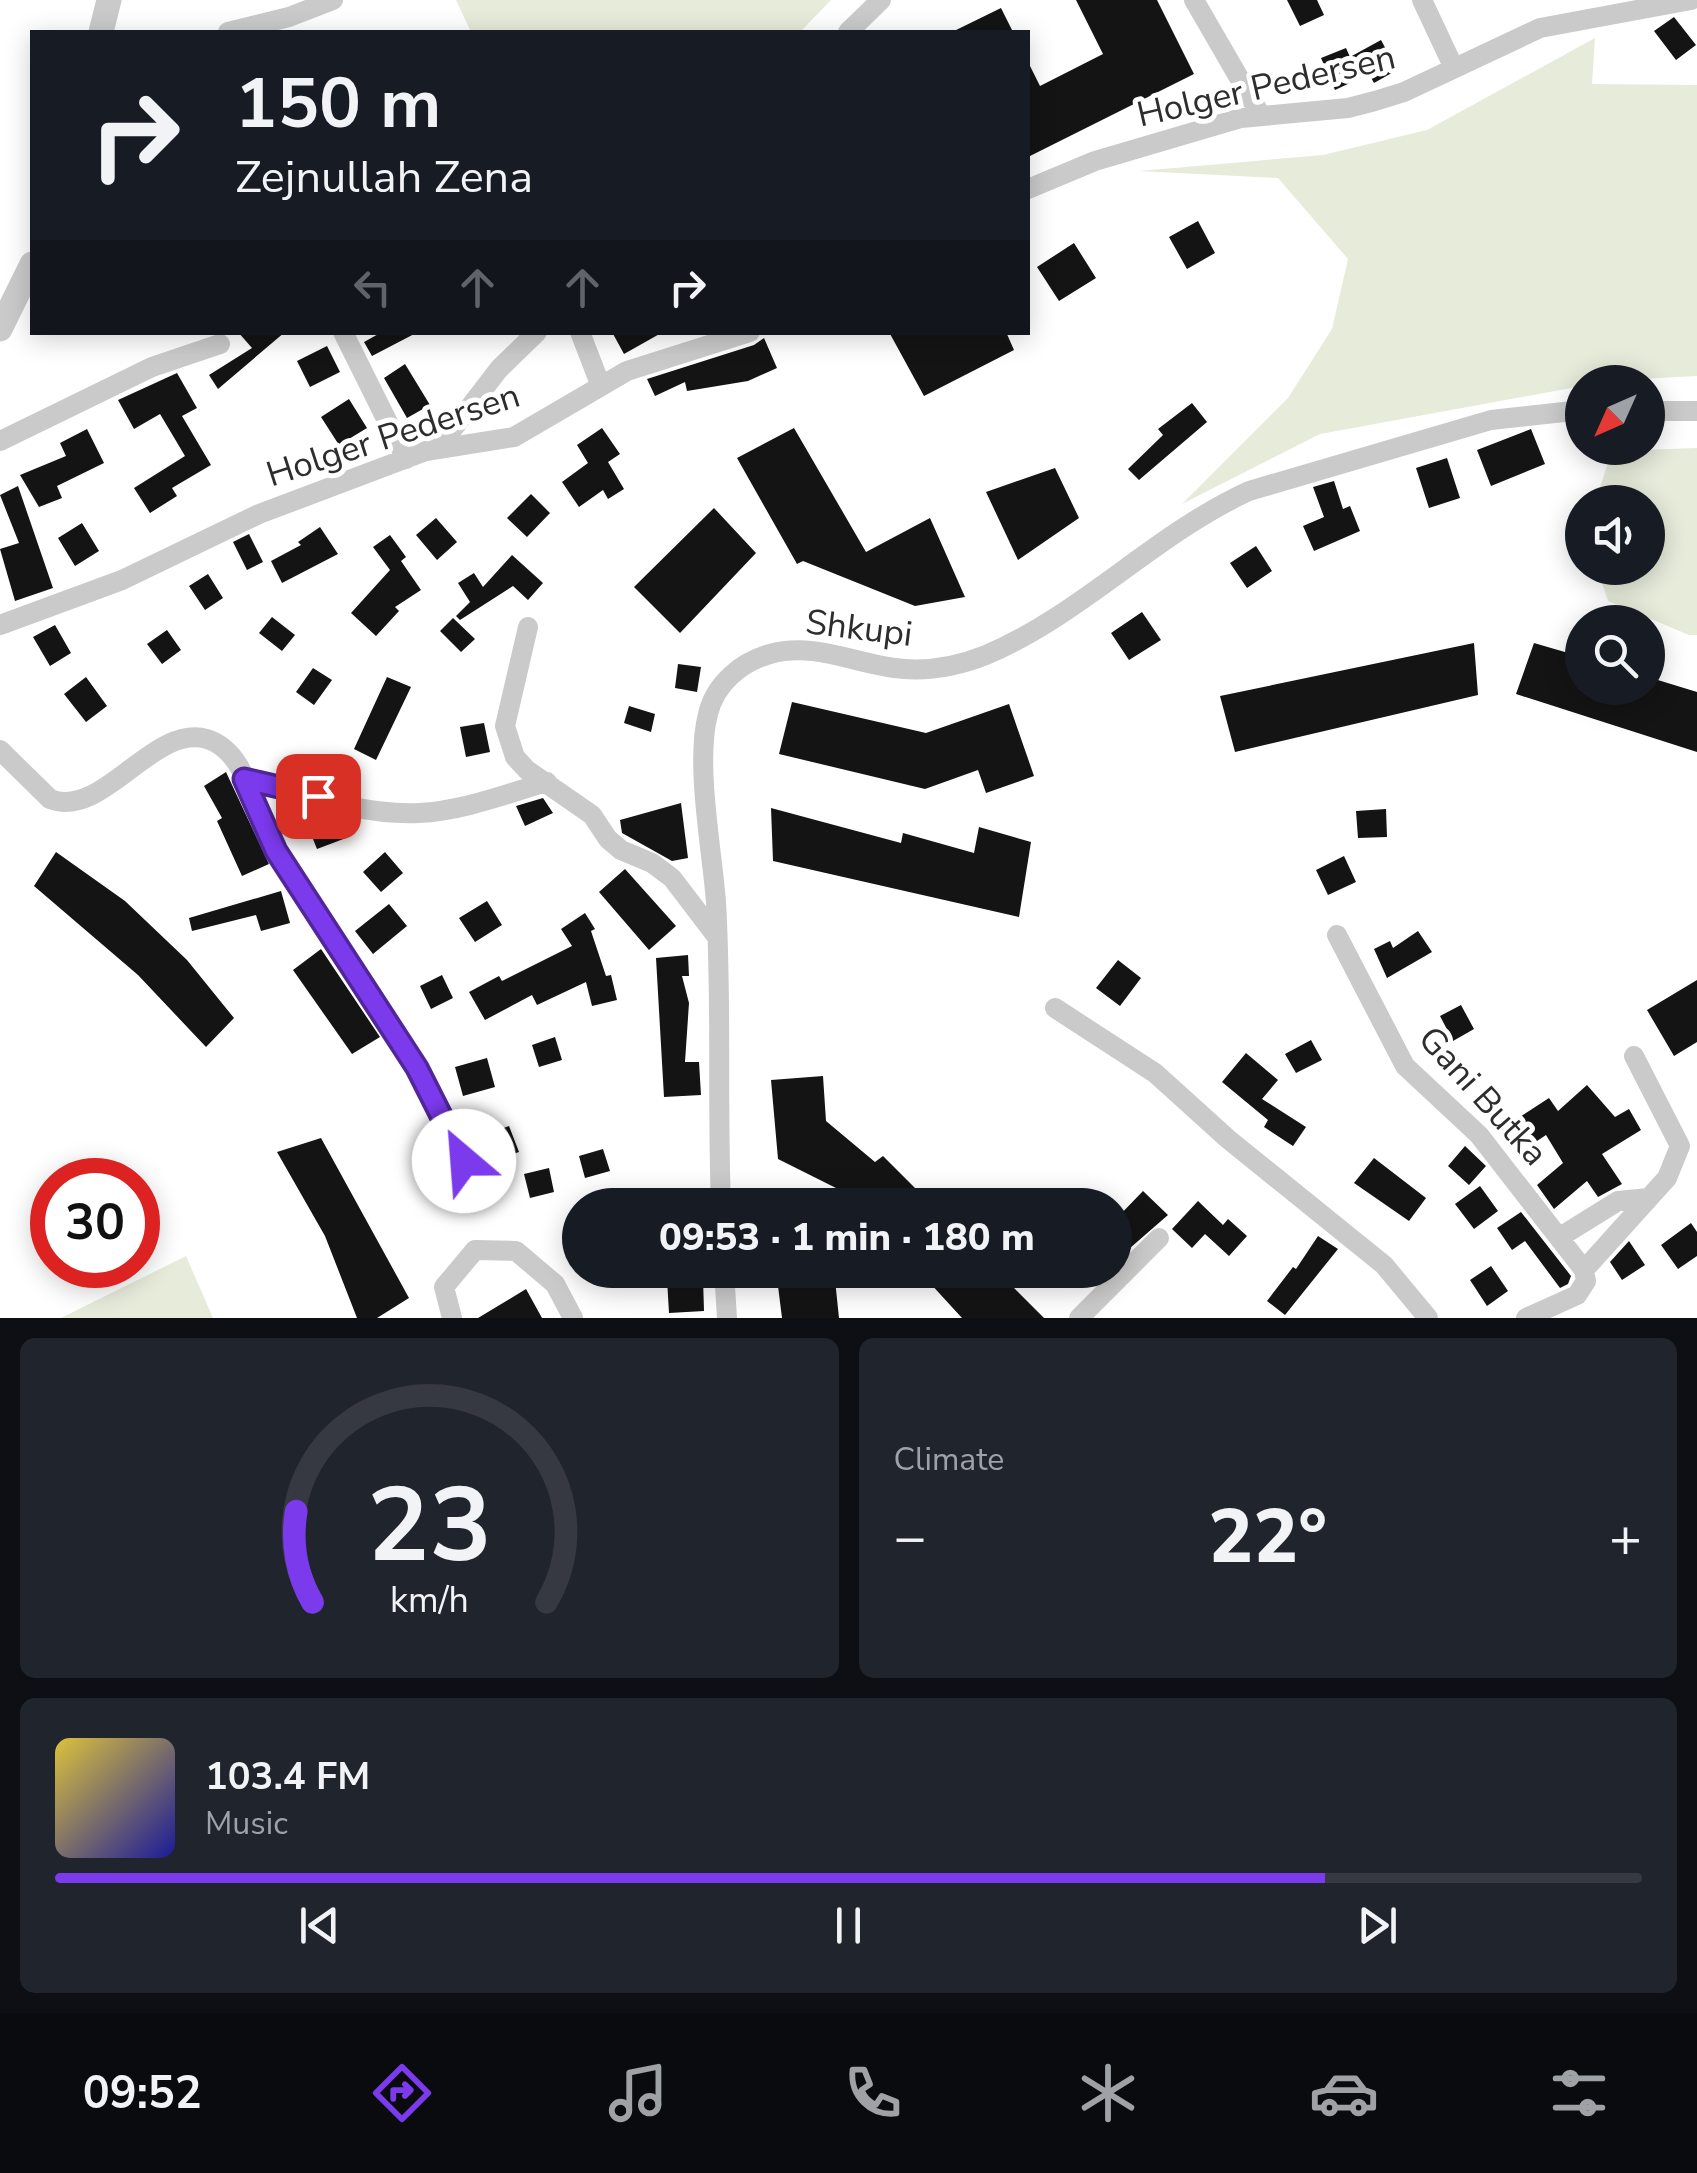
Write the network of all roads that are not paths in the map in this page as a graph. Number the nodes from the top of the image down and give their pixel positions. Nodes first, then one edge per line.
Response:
1 (108, 0) edge
2 (333, 0) edge
3 (881, 0) edge
4 (1194, 0) edge
5 (1422, 0) edge
6 (1554, 0) edge
7 (1691, 0) edge
8 (1559, 23) junction
9 (102, 30) edge
10 (237, 30) edge
11 (850, 30) edge
12 (1454, 66) junction
13 (1260, 114) junction
14 (1030, 188) edge
15 (30, 268) edge
16 (0, 329) edge
17 (344, 335) edge
18 (535, 335) edge
19 (581, 335) edge
20 (740, 335) edge
21 (220, 344) dead end
22 (600, 384) junction
23 (1665, 411) edge
24 (1697, 411) edge
25 (1565, 412) edge
26 (0, 441) edge
27 (439, 447) junction
28 (406, 459) junction
29 (0, 625) edge
30 (528, 627) dead end
31 (0, 750) edge
32 (244, 779) junction
33 (547, 782) junction
34 (1337, 935) dead end
35 (717, 937) junction
36 (1056, 1008) dead end
37 (1634, 1056) dead end
38 (721, 1188) edge
39 (480, 1192) dead end
40 (1649, 1198) junction
41 (1560, 1237) junction
42 (1159, 1238) dead end
43 (1584, 1270) junction
44 (725, 1288) edge
45 (452, 1318) edge
46 (573, 1318) edge
47 (726, 1318) edge
48 (1079, 1318) edge
49 (1428, 1318) edge
50 (1526, 1318) edge

1 - 9 street
2 - 10 street
3 - 11 street
4 - 13 street
5 - 12 street
6 - 8 street
7 - 8 street, Holger Pedersen
8 - 12 street, Holger Pedersen
12 - 13 street, Holger Pedersen
13 - 14 street, Holger Pedersen
15 - 16 street
17 - 28 street
18 - 27 street
19 - 22 street
20 - 22 street, Holger Pedersen
21 - 26 street
22 - 27 street, Holger Pedersen
23 - 24 street
25 - 35 street, Shkupi
27 - 28 street, Holger Pedersen
28 - 29 street, Holger Pedersen
30 - 33 street
31 - 32 street
32 - 33 street
32 - 39 street
33 - 35 street
34 - 41 street, Gani Butka
35 - 38 street, Shkupi
36 - 49 street
37 - 40 street
40 - 41 street
40 - 43 street
41 - 43 street, Gani Butka
42 - 48 street
43 - 50 street
44 - 47 street
45 - 46 street

